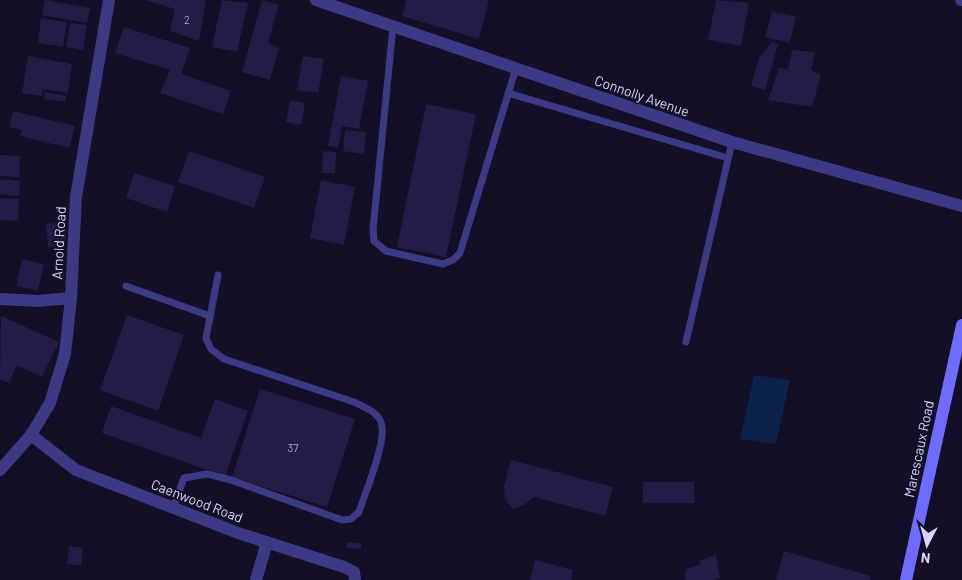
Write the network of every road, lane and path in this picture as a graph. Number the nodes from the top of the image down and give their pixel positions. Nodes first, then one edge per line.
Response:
1 (109, 0) edge
2 (316, 0) edge
3 (393, 27) junction
4 (516, 68) junction
5 (508, 93) junction
6 (732, 142) junction
7 (728, 158) junction
8 (962, 206) edge
9 (218, 274) dead end
10 (126, 286) dead end
11 (71, 298) junction
12 (0, 299) edge
13 (210, 316) junction
14 (962, 325) edge
15 (686, 342) dead end
16 (32, 435) junction
17 (0, 470) edge
18 (172, 508) junction
19 (267, 542) junction
20 (256, 580) edge
21 (354, 580) edge
22 (906, 580) edge

1 - 11 street, Arnold Road
2 - 3 street, Connolly Avenue
3 - 4 street, Connolly Avenue
3 - 5 lane
4 - 5 lane
4 - 6 street, Connolly Avenue
5 - 7 lane
6 - 7 lane
6 - 8 street, Connolly Avenue
7 - 15 lane
9 - 13 lane
10 - 13 lane
11 - 12 street
11 - 16 street, Arnold Road
13 - 18 lane
14 - 22 main road, Marescaux Road
16 - 17 street, Arnold Road
16 - 18 street, Caenwood Road
18 - 19 street, Caenwood Road
19 - 20 street
19 - 21 street, Caenwood Road

